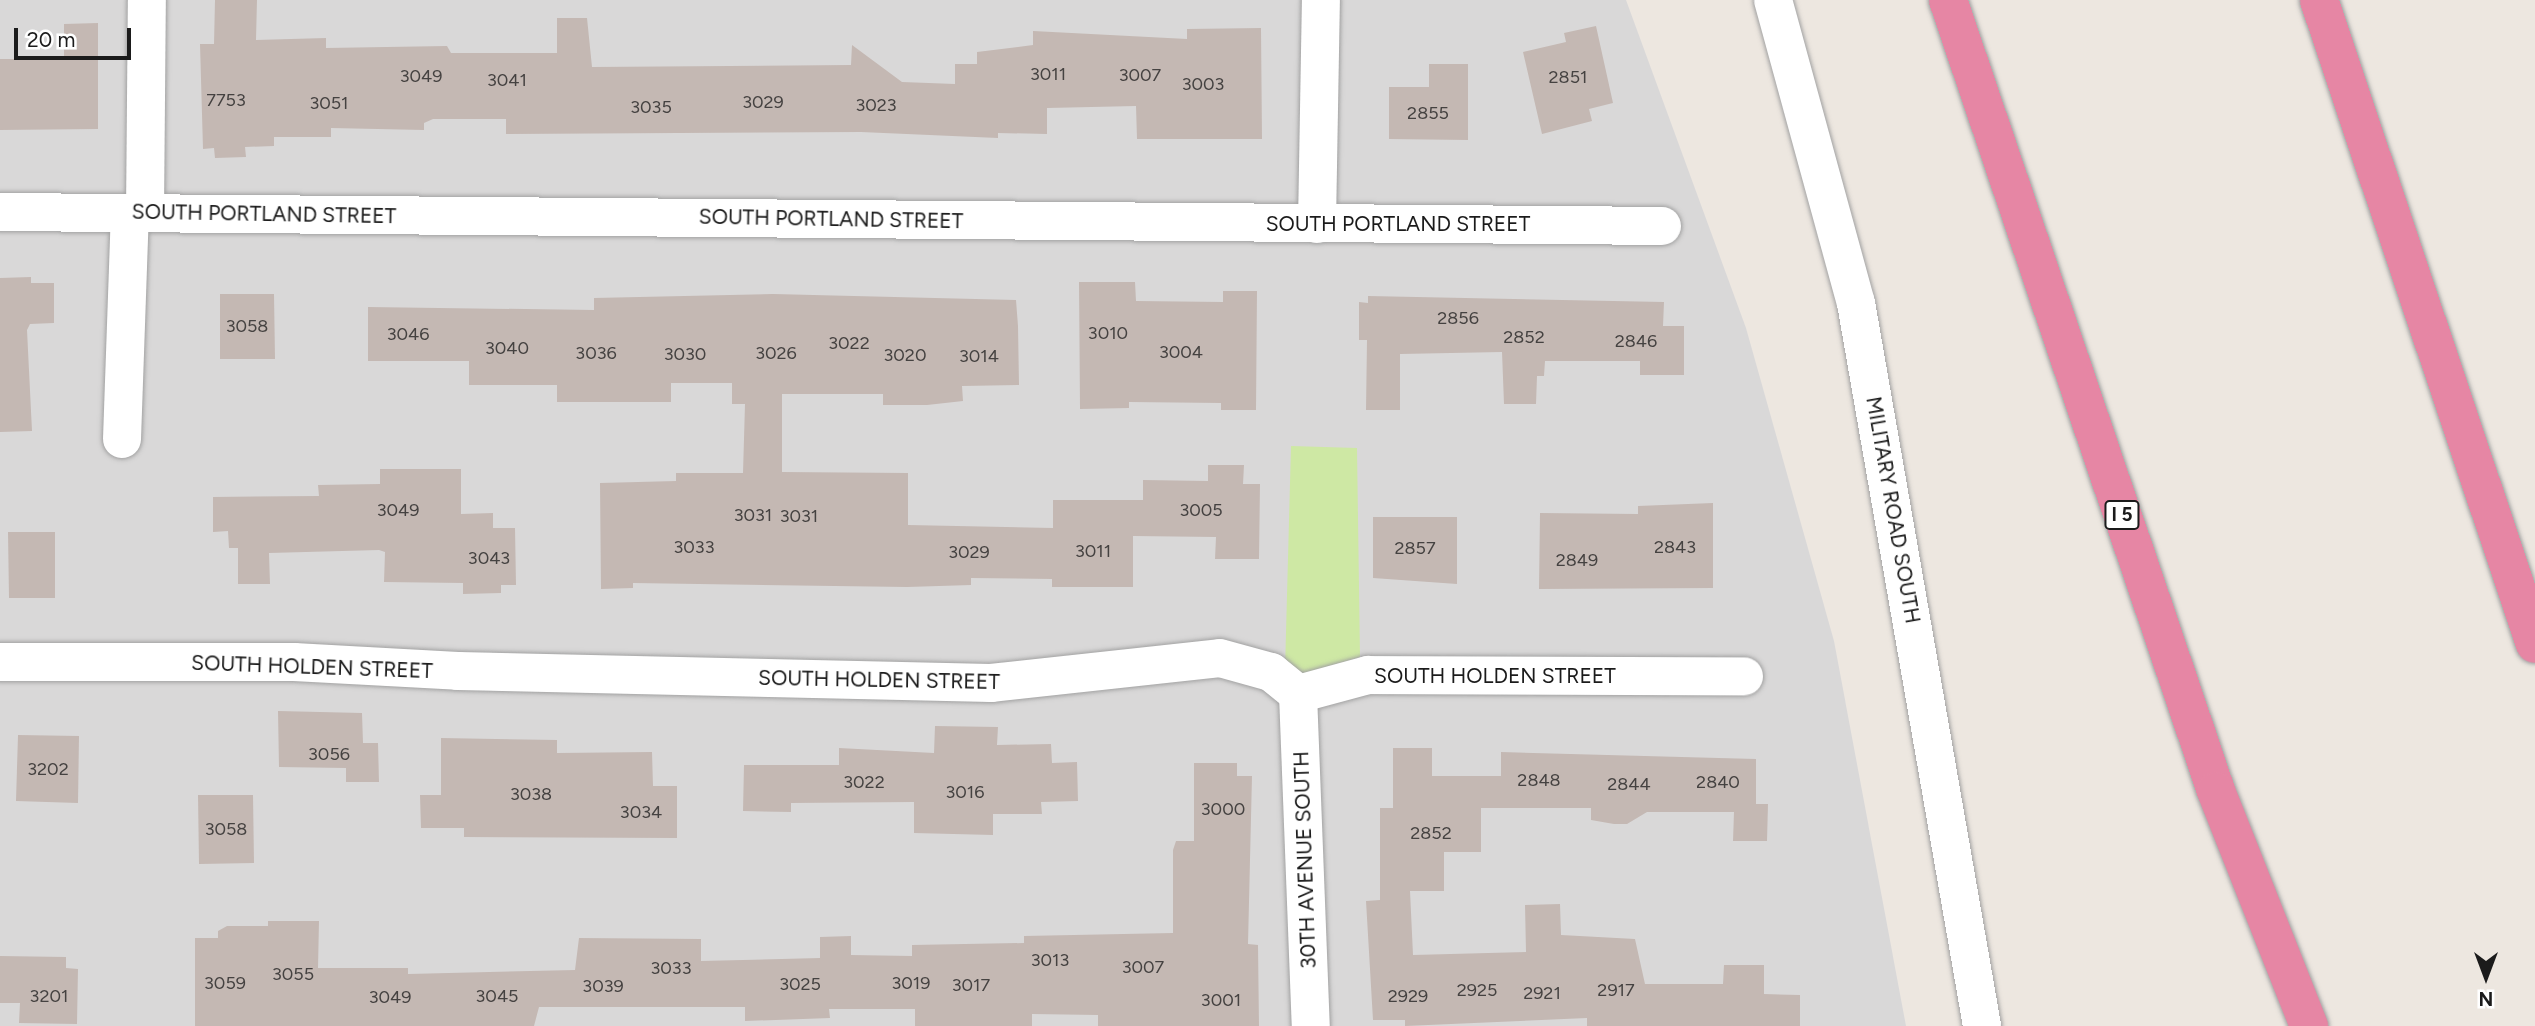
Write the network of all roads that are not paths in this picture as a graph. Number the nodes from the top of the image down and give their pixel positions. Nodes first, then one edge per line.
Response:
1 (147, 0) edge
2 (1321, 0) edge
3 (1773, 0) edge
4 (1948, 0) edge
5 (2319, 0) edge
6 (0, 212) edge
7 (137, 213) junction
8 (1317, 224) junction
9 (1662, 226) dead end
10 (122, 439) dead end
11 (2535, 644) edge
12 (0, 662) edge
13 (1744, 676) dead end
14 (1298, 694) junction
15 (1311, 1026) edge
16 (1982, 1026) edge
17 (2309, 1026) edge

1 - 7 street
2 - 8 street
3 - 16 street, MILITARY ROAD SOUTH
4 - 17 highway, I 5
5 - 11 highway
6 - 7 street, SOUTH PORTLAND STREET
7 - 8 street, SOUTH PORTLAND STREET
7 - 10 street
8 - 9 street, SOUTH PORTLAND STREET
12 - 14 street, SOUTH HOLDEN STREET
13 - 14 street, SOUTH HOLDEN STREET
14 - 15 street, 30TH AVENUE SOUTH

